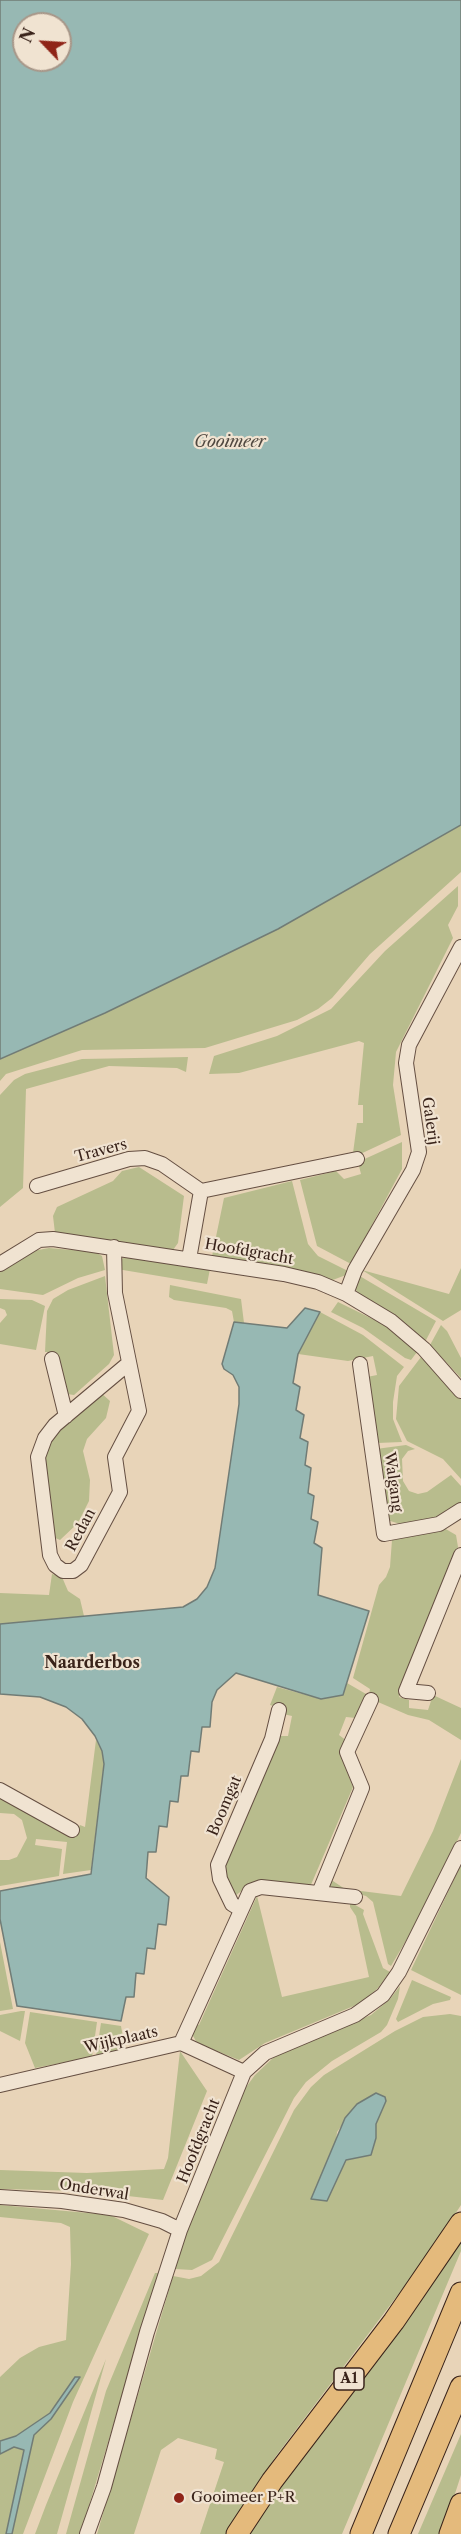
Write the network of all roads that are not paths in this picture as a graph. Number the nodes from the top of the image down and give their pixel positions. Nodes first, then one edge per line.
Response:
1 (461, 947) edge
2 (357, 1159) dead end
3 (37, 1186) dead end
4 (201, 1191) junction
5 (114, 1247) junction
6 (189, 1259) junction
7 (0, 1264) edge
8 (346, 1294) junction
9 (52, 1359) dead end
10 (129, 1363) junction
11 (360, 1364) dead end
12 (461, 1391) edge
13 (66, 1416) junction
14 (458, 1519) edge
15 (461, 1555) edge
16 (428, 1693) dead end
17 (371, 1700) dead end
18 (279, 1710) dead end
19 (0, 1790) edge
20 (72, 1830) dead end
21 (461, 1848) edge
22 (320, 1893) junction
23 (355, 1897) dead end
24 (240, 1909) junction
25 (181, 2043) junction
26 (244, 2072) junction
27 (0, 2085) edge
28 (0, 2197) edge
29 (461, 2223) edge
30 (180, 2230) junction
31 (461, 2293) edge
32 (461, 2387) edge
33 (461, 2504) edge
34 (87, 2534) edge
35 (237, 2534) edge
36 (361, 2534) edge
37 (399, 2534) edge
38 (450, 2534) edge

1 - 8 street, Galerij
2 - 4 street
3 - 4 street, Travers
4 - 6 street
5 - 6 street, Hoofdgracht
5 - 7 street, Hoofdgracht
5 - 10 street, Redan
6 - 8 street, Hoofdgracht
8 - 12 street, Hoofdgracht
9 - 13 street
10 - 13 street, Redan
10 - 13 street, Redan
11 - 14 street, Walgang
15 - 16 street
17 - 22 street
18 - 24 street, Boomgat
19 - 20 street
21 - 26 street, Hoofdgracht
22 - 23 street
22 - 24 street
24 - 25 street
25 - 26 street, Wijkplaats
25 - 27 street, Wijkplaats
26 - 30 street, Hoofdgracht
28 - 30 street, Onderwal
29 - 35 highway, A1
30 - 34 street, Hoofdgracht
31 - 36 highway
32 - 37 highway
33 - 38 highway

